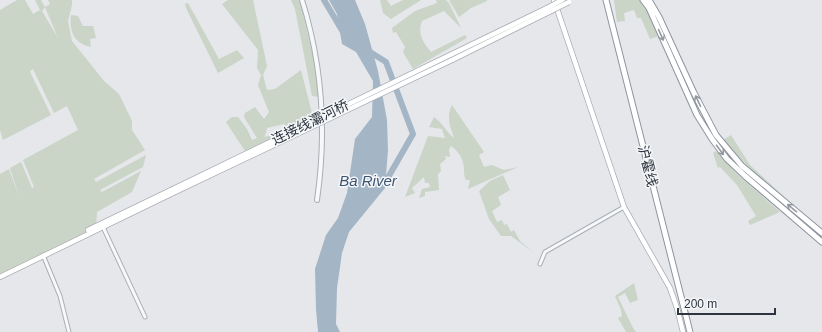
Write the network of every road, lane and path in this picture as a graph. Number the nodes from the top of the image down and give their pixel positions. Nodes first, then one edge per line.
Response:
1 (302, 0) edge
2 (554, 0) edge
3 (562, 0) edge
4 (602, 0) edge
5 (606, 0) edge
6 (611, 0) edge
7 (643, 0) edge
8 (649, 0) edge
9 (571, 1) edge
10 (608, 6) junction
11 (548, 10) junction
12 (172, 192) junction
13 (317, 200) dead end
14 (624, 207) junction
15 (102, 227) junction
16 (822, 233) edge
17 (822, 242) edge
18 (43, 255) junction
19 (540, 264) dead end
20 (0, 275) edge
21 (145, 318) dead end
22 (69, 332) edge
23 (684, 332) edge
24 (690, 332) edge

1 - 13 street
2 - 14 main road
3 - 11 main road, bridge
4 - 10 main road
5 - 10 highway, 沪霍线
6 - 10 highway
7 -> 17 highway
16 -> 8 highway
9 - 11 main road, bridge
10 - 24 highway, 沪霍线
11 - 12 main road, 连接线灞河桥, bridge
12 - 15 main road
12 - 20 main road
14 - 19 street
14 - 23 main road
15 - 18 main road
15 - 21 street
18 - 20 main road
18 - 22 street

